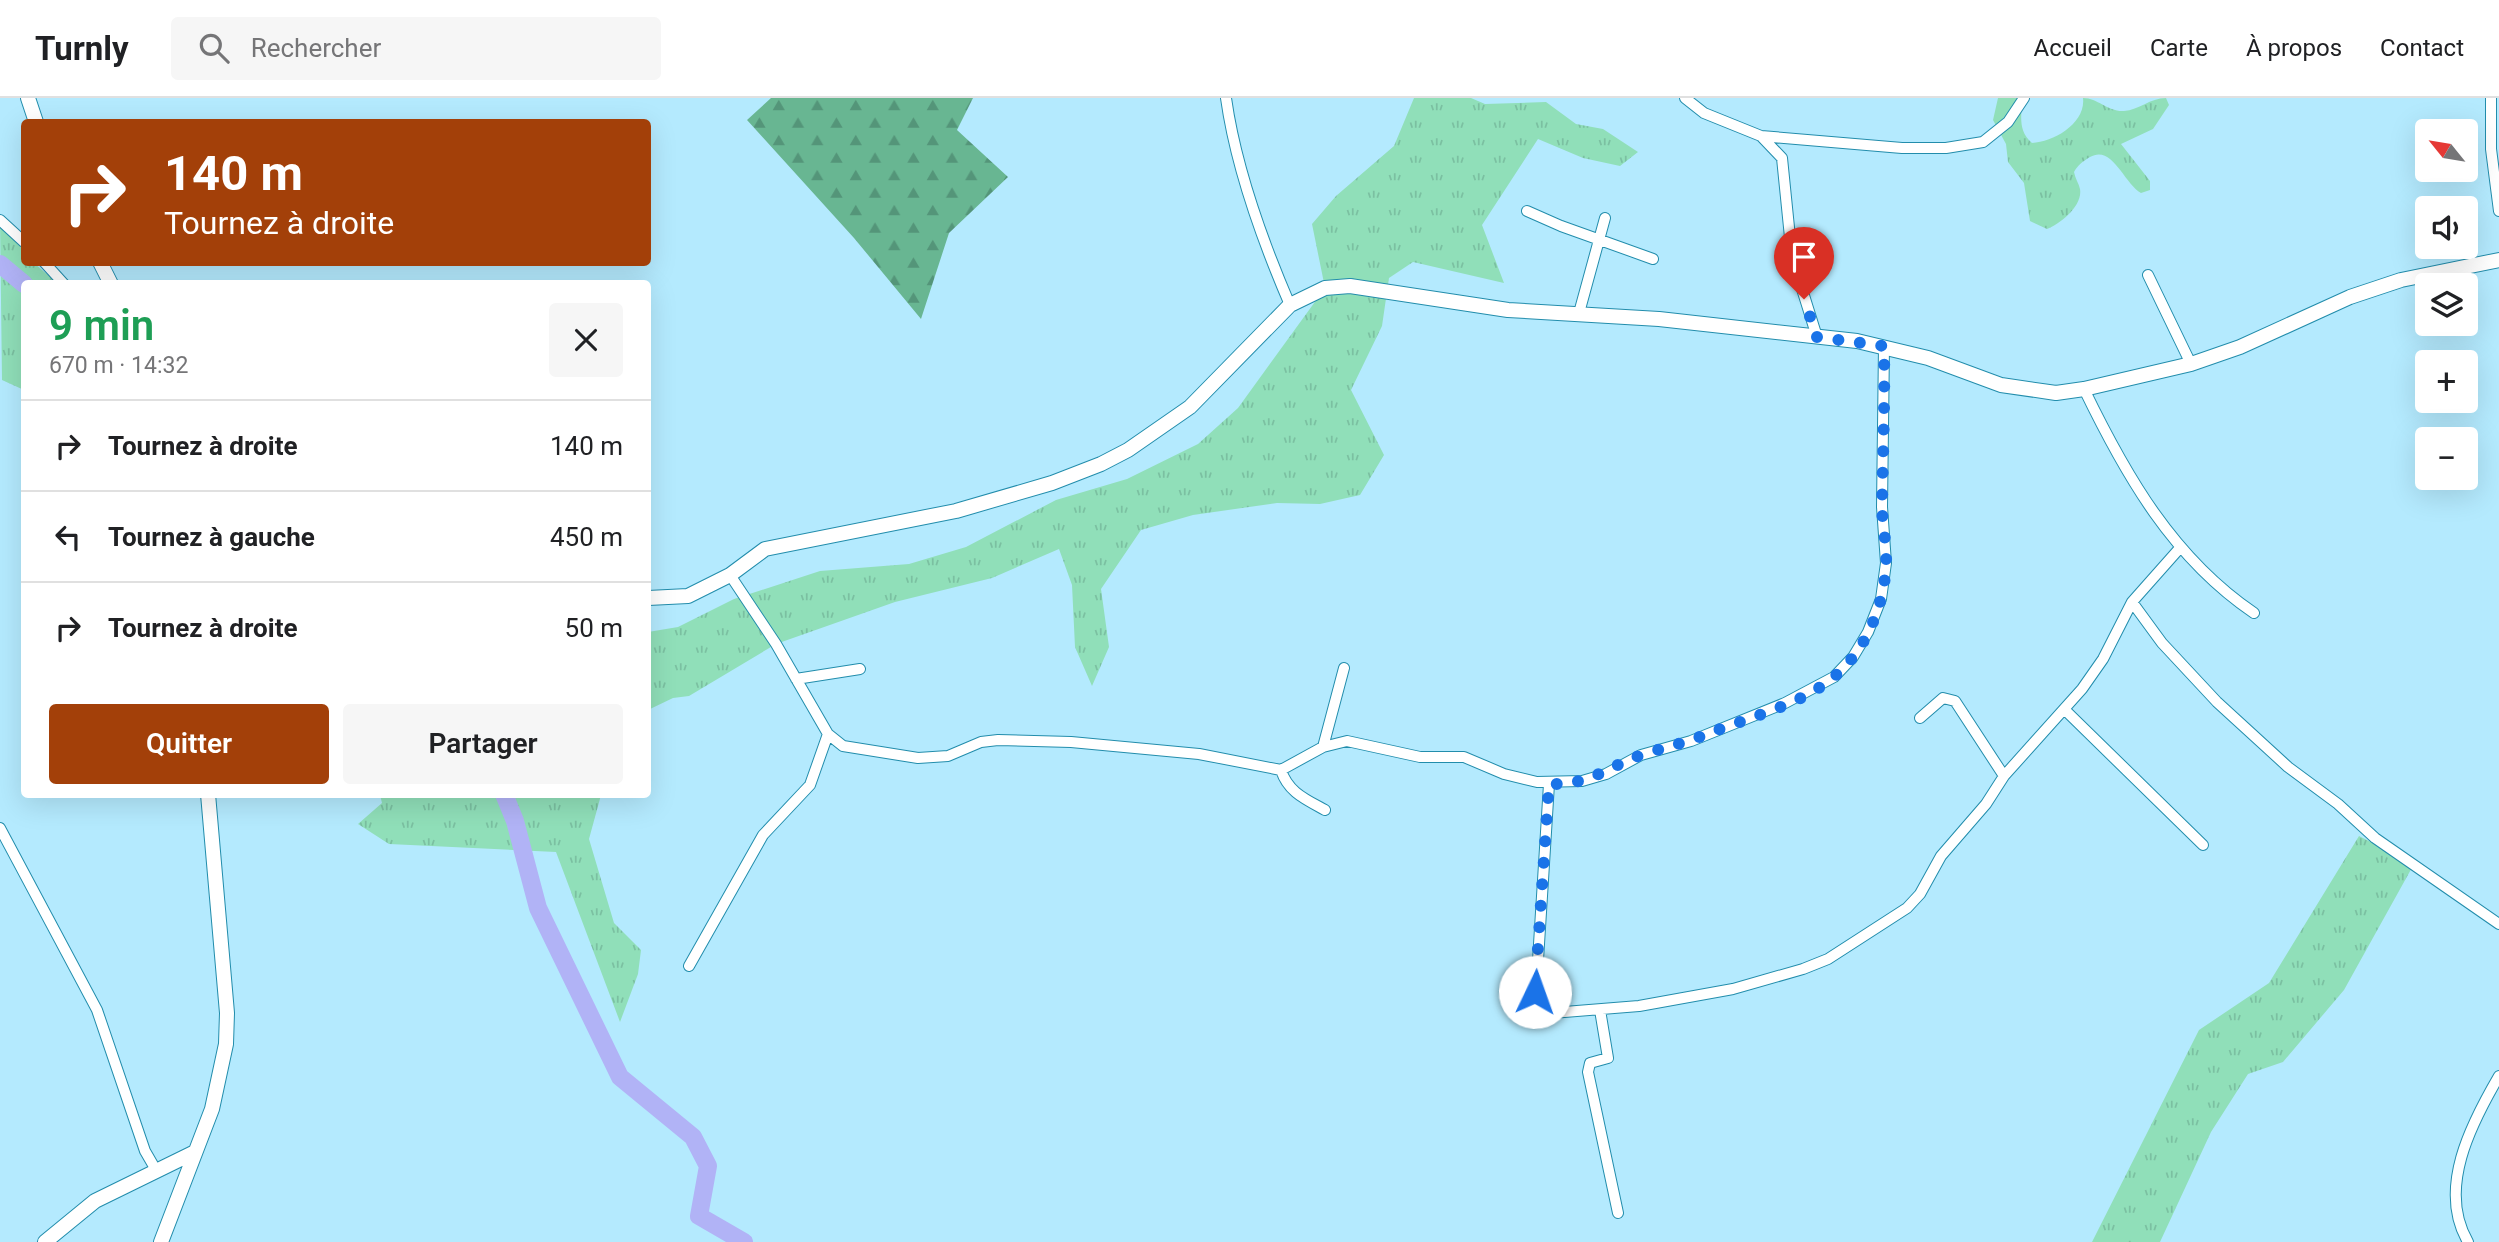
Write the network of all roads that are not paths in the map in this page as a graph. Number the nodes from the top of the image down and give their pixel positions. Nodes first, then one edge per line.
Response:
1 (28, 98) edge
2 (1226, 98) edge
3 (1685, 98) edge
4 (2024, 98) edge
5 (2491, 98) edge
6 (35, 119) edge
7 (1761, 136) junction
8 (1527, 211) dead end
9 (2499, 211) edge
10 (1605, 218) dead end
11 (0, 220) edge
12 (21, 239) edge
13 (1598, 240) junction
14 (1653, 259) dead end
15 (2499, 260) edge
16 (48, 266) edge
17 (2148, 275) dead end
18 (60, 280) edge
19 (1290, 305) junction
20 (1579, 313) junction
21 (1817, 337) junction
22 (1884, 346) junction
23 (2191, 364) junction
24 (2084, 390) junction
25 (2179, 549) junction
26 (730, 575) junction
27 (651, 598) edge
28 (2132, 602) junction
29 (2254, 613) dead end
30 (1344, 668) dead end
31 (860, 669) dead end
32 (796, 679) junction
33 (2065, 710) junction
34 (1920, 718) dead end
35 (828, 734) junction
36 (1323, 747) junction
37 (1281, 770) junction
38 (2004, 776) junction
39 (1549, 784) junction
40 (208, 798) edge
41 (1325, 810) dead end
42 (0, 828) edge
43 (2203, 845) dead end
44 (2499, 924) edge
45 (689, 966) dead end
46 (1600, 1010) junction
47 (2499, 1076) edge
48 (195, 1152) junction
49 (156, 1170) junction
50 (1618, 1213) dead end
51 (46, 1242) edge
52 (162, 1242) edge
53 (2468, 1242) edge

1 - 6 street
2 - 19 street
3 - 7 street
4 - 7 street
5 - 9 street
7 - 21 street
8 - 13 street
10 - 13 street
11 - 12 street
13 - 14 street
13 - 20 street
15 - 23 street
16 - 18 street
17 - 23 street
19 - 20 street
19 - 26 street
20 - 21 street
21 - 22 street
22 - 24 street
22 - 39 street
23 - 24 street
24 - 25 street
25 - 28 street
25 - 29 street
26 - 27 street
26 - 32 street
28 - 33 street
28 - 44 street
30 - 36 street
31 - 32 street
32 - 35 street
33 - 38 street
33 - 43 street
34 - 38 street
35 - 37 street
35 - 45 street
36 - 37 street
36 - 39 street
37 - 41 street
38 - 46 street
39 - 46 street
40 - 48 street
42 - 49 street
46 - 50 street
47 - 53 street
48 - 49 street
48 - 52 street
49 - 51 street

